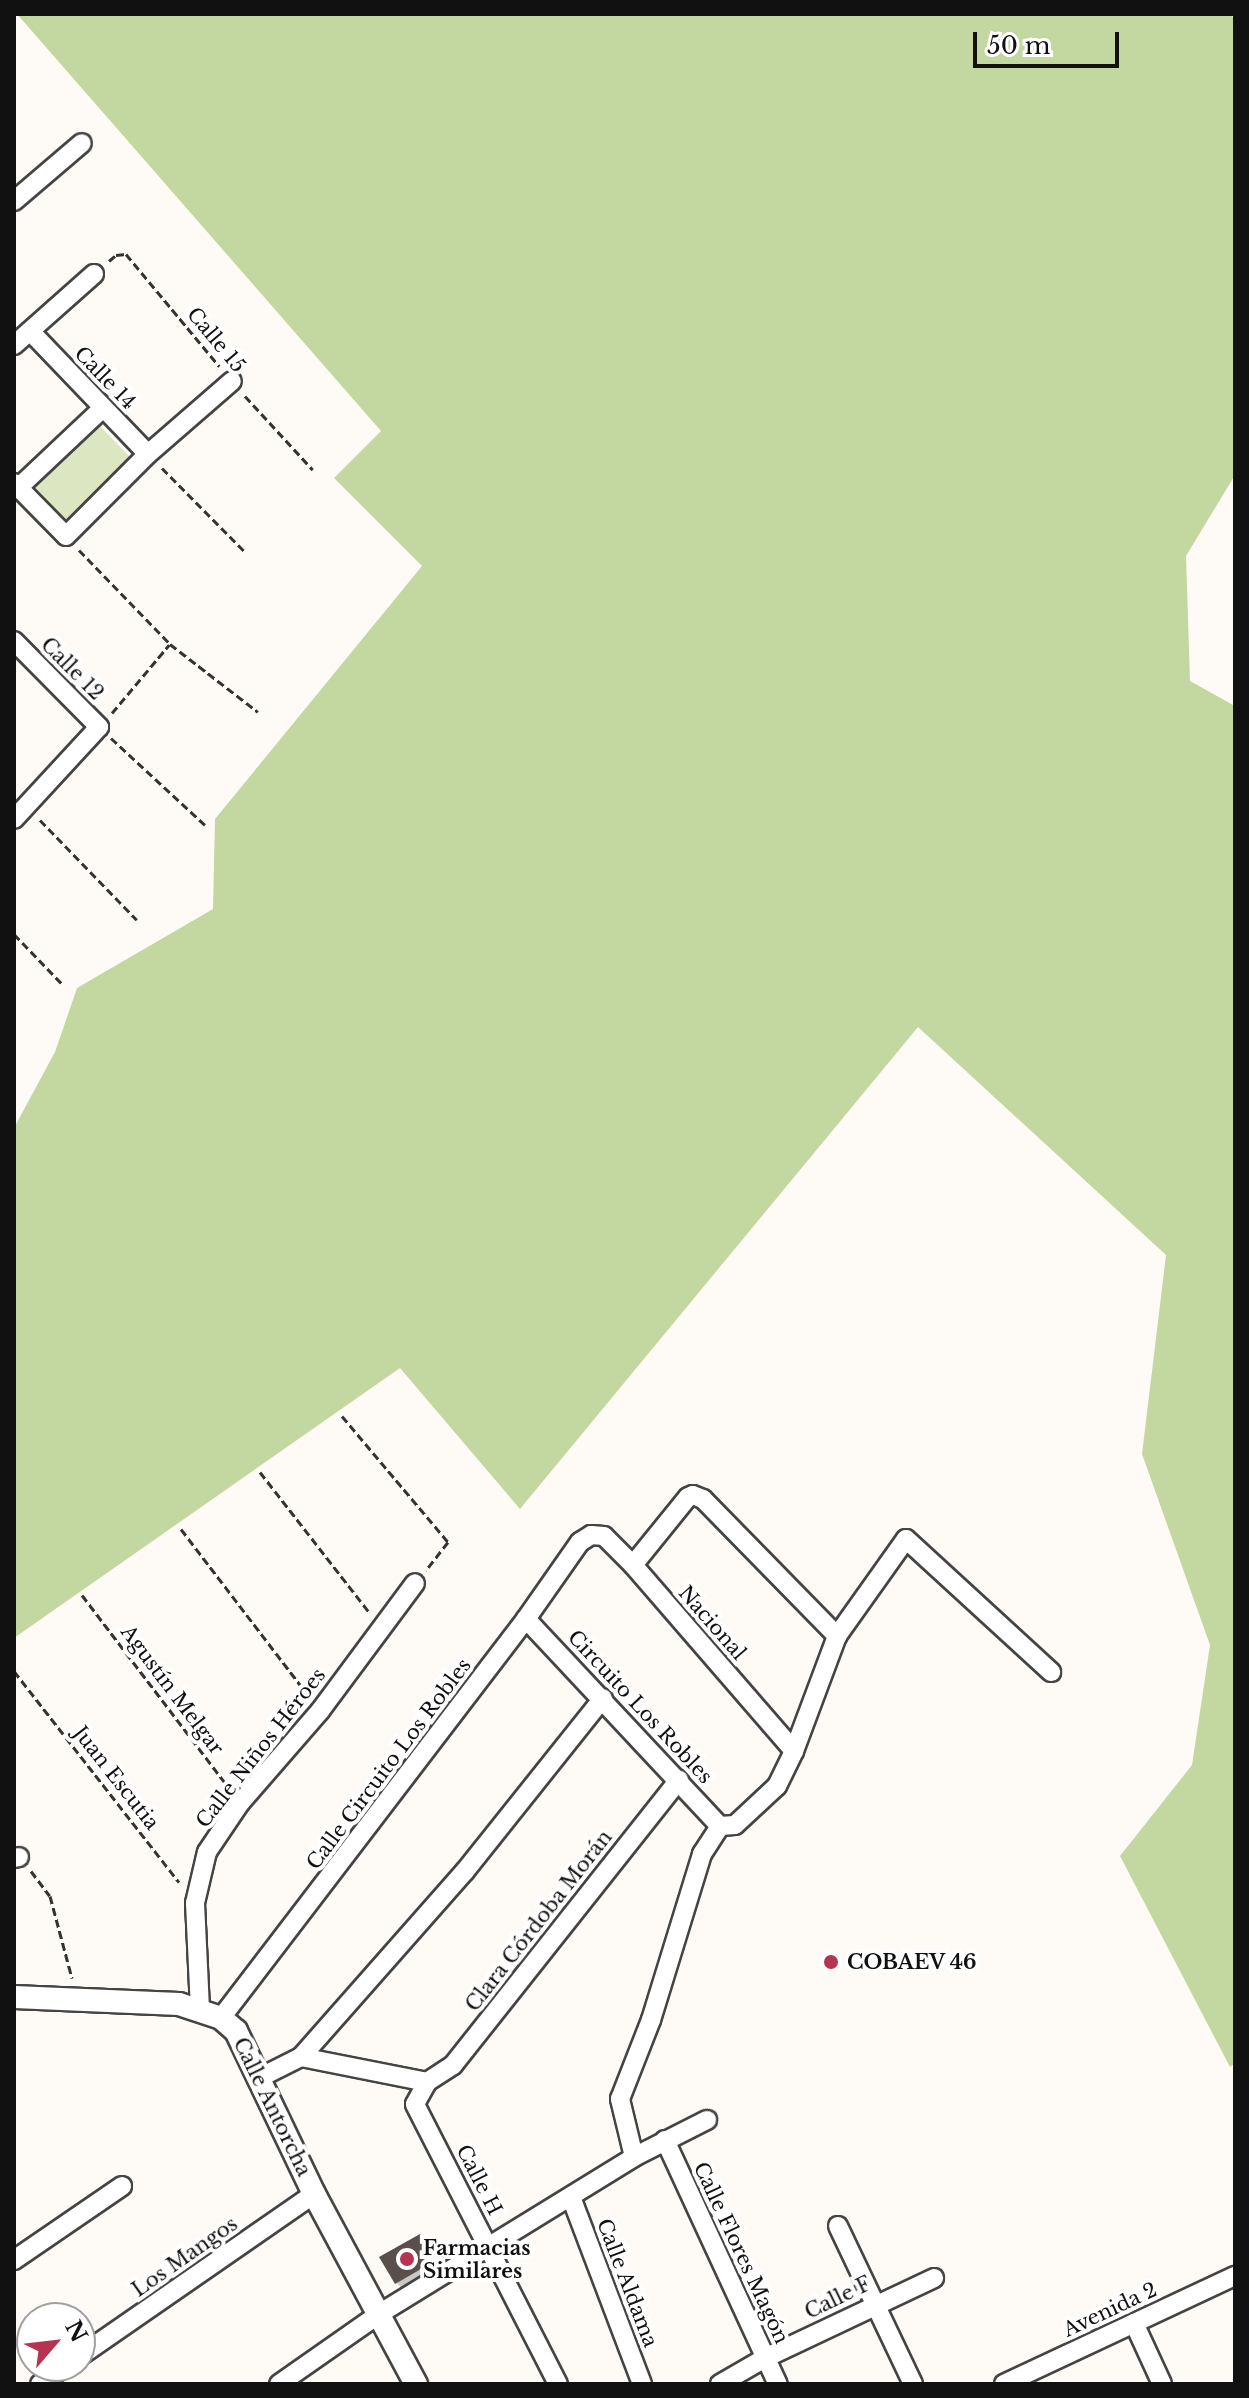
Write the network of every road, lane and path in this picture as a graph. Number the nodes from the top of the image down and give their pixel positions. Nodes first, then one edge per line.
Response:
1 (82, 143) dead end
2 (14, 201) edge
3 (94, 274) joint
4 (30, 331) junction
5 (14, 345) edge
6 (232, 381) junction
7 (103, 408) junction
8 (148, 454) junction
9 (313, 470) dead end
10 (16, 486) edge
11 (66, 536) junction
12 (246, 553) dead end
13 (14, 641) edge
14 (170, 644) junction
15 (258, 712) dead end
16 (99, 727) junction
17 (18, 806) edge
18 (205, 825) dead end
19 (137, 920) dead end
20 (14, 934) edge
21 (63, 985) dead end
22 (342, 1416) dead end
23 (260, 1472) dead end
24 (181, 1529) dead end
25 (591, 1535) joint
26 (633, 1565) junction
27 (415, 1583) joint
28 (82, 1595) dead end
29 (526, 1619) junction
30 (381, 1628) junction
31 (837, 1636) junction
32 (14, 1671) edge
33 (1051, 1672) dead end
34 (603, 1698) junction
35 (320, 1711) junction
36 (794, 1751) junction
37 (679, 1780) junction
38 (240, 1803) junction
39 (720, 1826) junction
40 (17, 1857) edge
41 (195, 1903) junction
42 (14, 1997) edge
43 (78, 2001) junction
44 (211, 2013) junction
45 (301, 2057) junction
46 (257, 2079) junction
47 (427, 2082) junction
48 (707, 2120) dead end
49 (665, 2140) junction
50 (634, 2157) junction
51 (122, 2186) dead end
52 (314, 2194) junction
53 (571, 2197) junction
54 (838, 2226) dead end
55 (489, 2247) junction
56 (14, 2260) edge
57 (1235, 2276) edge
58 (934, 2278) dead end
59 (876, 2304) junction
60 (379, 2314) junction
61 (1134, 2323) junction
62 (96, 2345) edge
63 (765, 2358) junction
64 (1014, 2382) edge
65 (279, 2384) edge
66 (416, 2384) edge
67 (558, 2384) edge
68 (642, 2384) edge
69 (720, 2384) edge
70 (778, 2384) edge
71 (913, 2384) edge
72 (1162, 2384) edge

1 - 2 street
3 - 4 street
3 - 6 path, Calle 15
4 - 5 street
4 - 7 street, Calle 14
6 - 8 street
6 - 9 path, Calle 15
7 - 8 street, Calle 14
7 - 10 street
8 - 11 street
8 - 12 path
10 - 11 street
11 - 14 path
13 - 16 street, Calle 12
14 - 15 path
14 - 16 path
16 - 17 street
16 - 18 path
17 - 19 path
20 - 21 path
22 - 27 path
23 - 30 path
24 - 35 path
25 - 26 street, Nacional
25 - 29 street, Calle Circuito Los Robles
26 - 31 street
26 - 36 street, Nacional
27 - 30 street, Calle Niños Héroes
28 - 38 path, Agustín Melgar
29 - 34 street, Circuito Los Robles
29 - 44 street, Calle Circuito Los Robles
30 - 35 street, Calle Niños Héroes
31 - 33 street
31 - 36 street
32 - 41 path, Juan Escutia
34 - 37 street, Circuito Los Robles
34 - 45 street
35 - 38 street, Calle Niños Héroes
36 - 39 street
37 - 39 street, Circuito Los Robles
37 - 47 street, Clara Córdoba Morán
38 - 41 street, Calle Niños Héroes
39 - 50 street
40 - 43 path
41 - 44 street, Calle Niños Héroes
42 - 43 street
43 - 44 street
44 - 46 street, Calle Antorcha
45 - 46 street
45 - 47 street
46 - 52 street, Calle Antorcha
47 - 55 street, Calle H
48 - 49 street
49 - 50 street
49 - 63 street, Calle Flores Magón
50 - 53 street
51 - 56 street
52 - 60 street, Calle Antorcha
52 - 62 street, Los Mangos
53 - 55 street
53 - 68 street, Calle Aldama
54 - 59 street
55 - 60 street
55 - 67 street, Calle H
57 - 61 street, Avenida 2
58 - 59 street, Calle F
59 - 63 street, Calle F
59 - 71 street
60 - 65 street
60 - 66 street, Calle Antorcha
61 - 64 street, Avenida 2
61 - 72 street
63 - 69 street, Calle F
63 - 70 street, Calle Flores Magón

